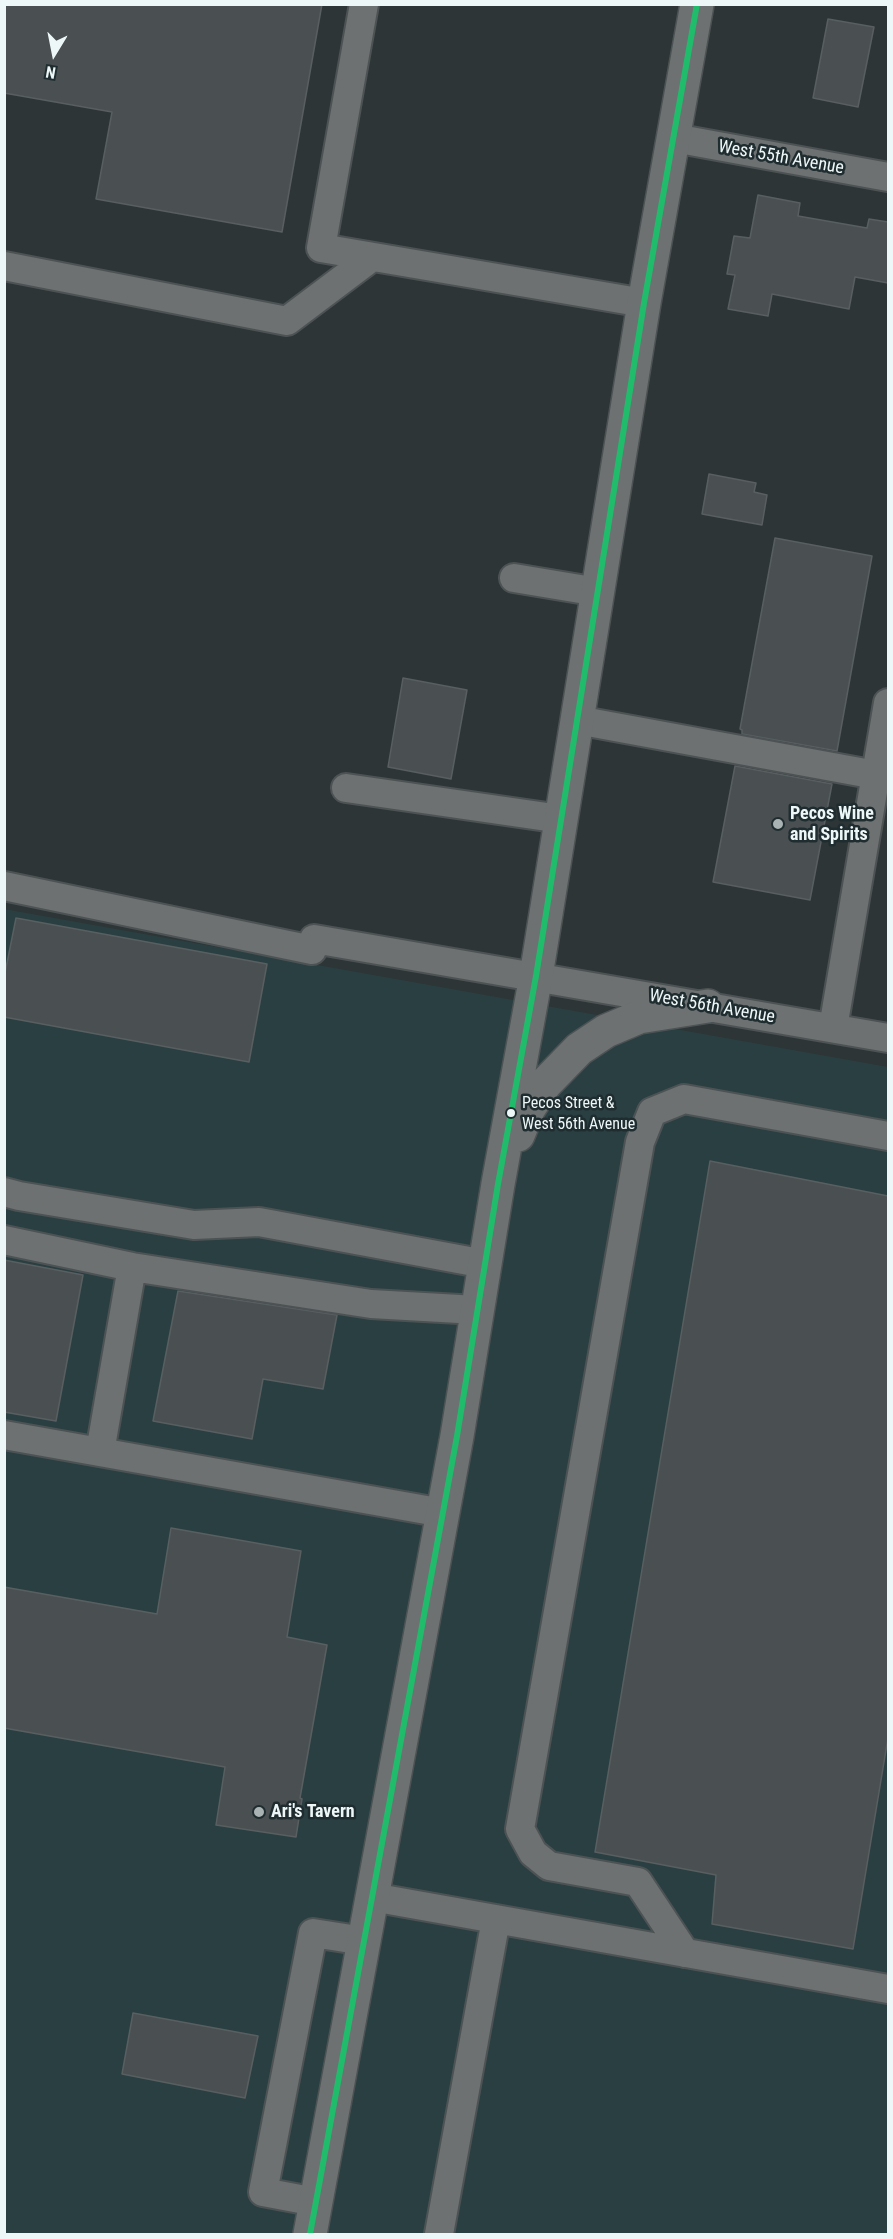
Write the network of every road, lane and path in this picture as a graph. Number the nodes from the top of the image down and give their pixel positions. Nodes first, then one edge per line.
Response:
1 (364, 4) edge
2 (697, 4) edge
3 (674, 138) junction
4 (888, 177) edge
5 (372, 257) junction
6 (4, 266) edge
7 (644, 303) junction
8 (514, 578) dead end
9 (598, 592) junction
10 (888, 703) edge
11 (578, 720) junction
12 (876, 775) junction
13 (346, 788) dead end
14 (561, 819) junction
15 (4, 886) edge
16 (536, 976) junction
17 (708, 1006) junction
18 (833, 1028) junction
19 (888, 1038) edge
20 (888, 1136) edge
21 (498, 1184) junction
22 (4, 1192) edge
23 (4, 1240) edge
24 (485, 1264) junction
25 (132, 1267) junction
26 (477, 1310) junction
27 (4, 1435) edge
28 (100, 1452) junction
29 (443, 1512) junction
30 (372, 1897) junction
31 (496, 1919) junction
32 (364, 1941) junction
33 (685, 1953) junction
34 (888, 1989) edge
35 (316, 2202) junction
36 (310, 2235) edge
37 (439, 2235) edge

1 - 5 street
2 - 3 main road
3 - 4 street, West 55th Avenue
3 - 7 main road
5 - 6 street
5 - 7 street
7 - 9 main road
8 - 9 street
9 - 11 main road
10 - 12 street
11 - 12 street
11 - 14 main road
12 - 18 street
13 - 14 street
14 - 16 main road
15 - 16 street, West 56th Avenue
16 - 17 street, West 56th Avenue
16 - 21 main road
17 - 18 street, West 56th Avenue
17 - 21 main road
18 - 19 street, West 56th Avenue
20 - 33 street
21 - 24 main road
22 - 24 street
23 - 25 street
24 - 26 main road
25 - 26 street
25 - 28 street
26 - 29 main road
27 - 28 street
28 - 29 street
29 - 30 main road
30 - 31 street
30 - 32 main road
31 - 33 street
31 - 37 street
32 - 35 main road
32 - 35 street
33 - 34 street
35 - 36 main road

